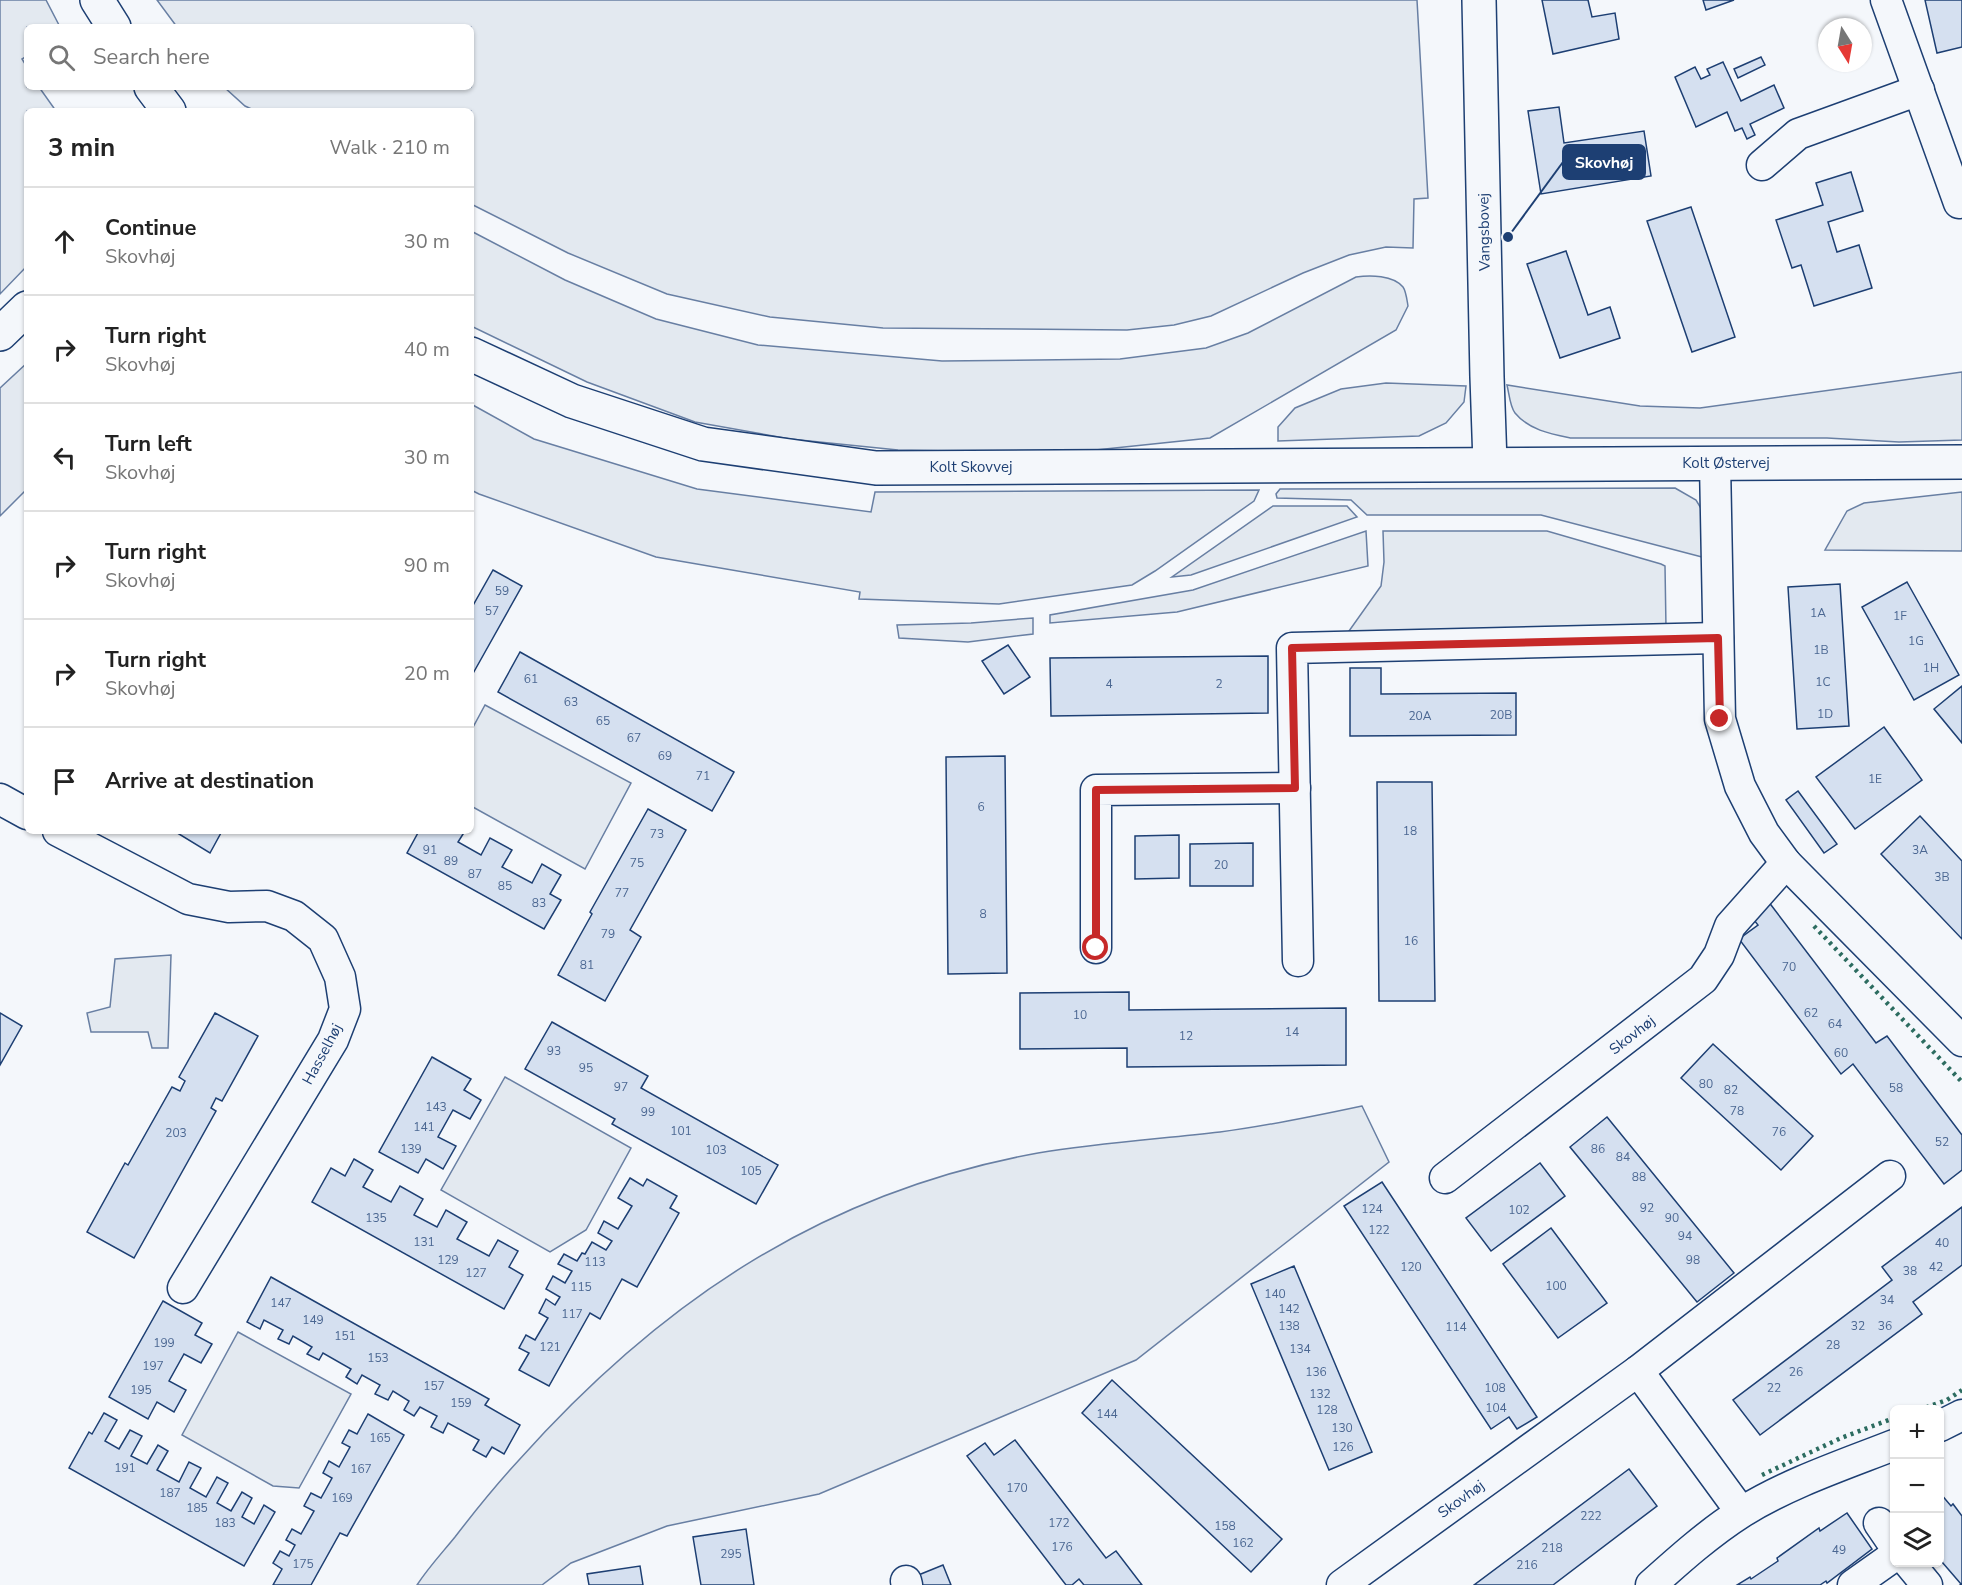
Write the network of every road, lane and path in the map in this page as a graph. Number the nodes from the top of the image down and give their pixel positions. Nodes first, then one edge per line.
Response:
1 (97, 0) edge
2 (1479, 0) edge
3 (1886, 0) edge
4 (112, 24) edge
5 (154, 90) edge
6 (1919, 90) junction
7 (167, 108) edge
8 (1762, 165) dead end
9 (1959, 203) dead end
10 (24, 311) edge
11 (0, 334) edge
12 (474, 355) edge
13 (1962, 462) edge
14 (1490, 463) junction
15 (1715, 464) junction
16 (1718, 638) junction
17 (1295, 788) junction
18 (0, 799) edge
19 (24, 812) edge
20 (64, 834) edge
21 (1786, 863) junction
22 (1096, 948) dead end
23 (1298, 961) dead end
24 (1962, 1041) edge
25 (1890, 1176) dead end
26 (1446, 1178) dead end
27 (183, 1288) dead end
28 (1638, 1371) junction
29 (1962, 1415) edge
30 (1944, 1424) edge
31 (1890, 1447) edge
32 (1741, 1512) junction
33 (1890, 1559) edge
34 (1911, 1567) edge
35 (1342, 1585) edge
36 (1652, 1585) edge
37 (1853, 1585) edge
38 (1927, 1585) edge

1 - 4 street
2 - 14 street, Vangsbovej
3 - 6 street
5 - 7 street
6 - 8 street
6 - 9 street
10 - 11 street
12 - 14 street, Kolt Skovvej
13 - 15 street, Kolt Østervej
14 - 15 street, Kolt Østervej
15 - 16 street
16 - 17 street
16 - 21 street
17 - 22 street
17 - 23 street
18 - 19 street
20 - 27 street, Hasselhøj
21 - 24 street
21 - 26 street, Skovhøj
25 - 28 street, Skovhøj
28 - 32 street
28 - 35 street, Skovhøj
29 - 30 street
31 - 32 street
32 - 36 street
33 - 37 street
34 - 38 street

